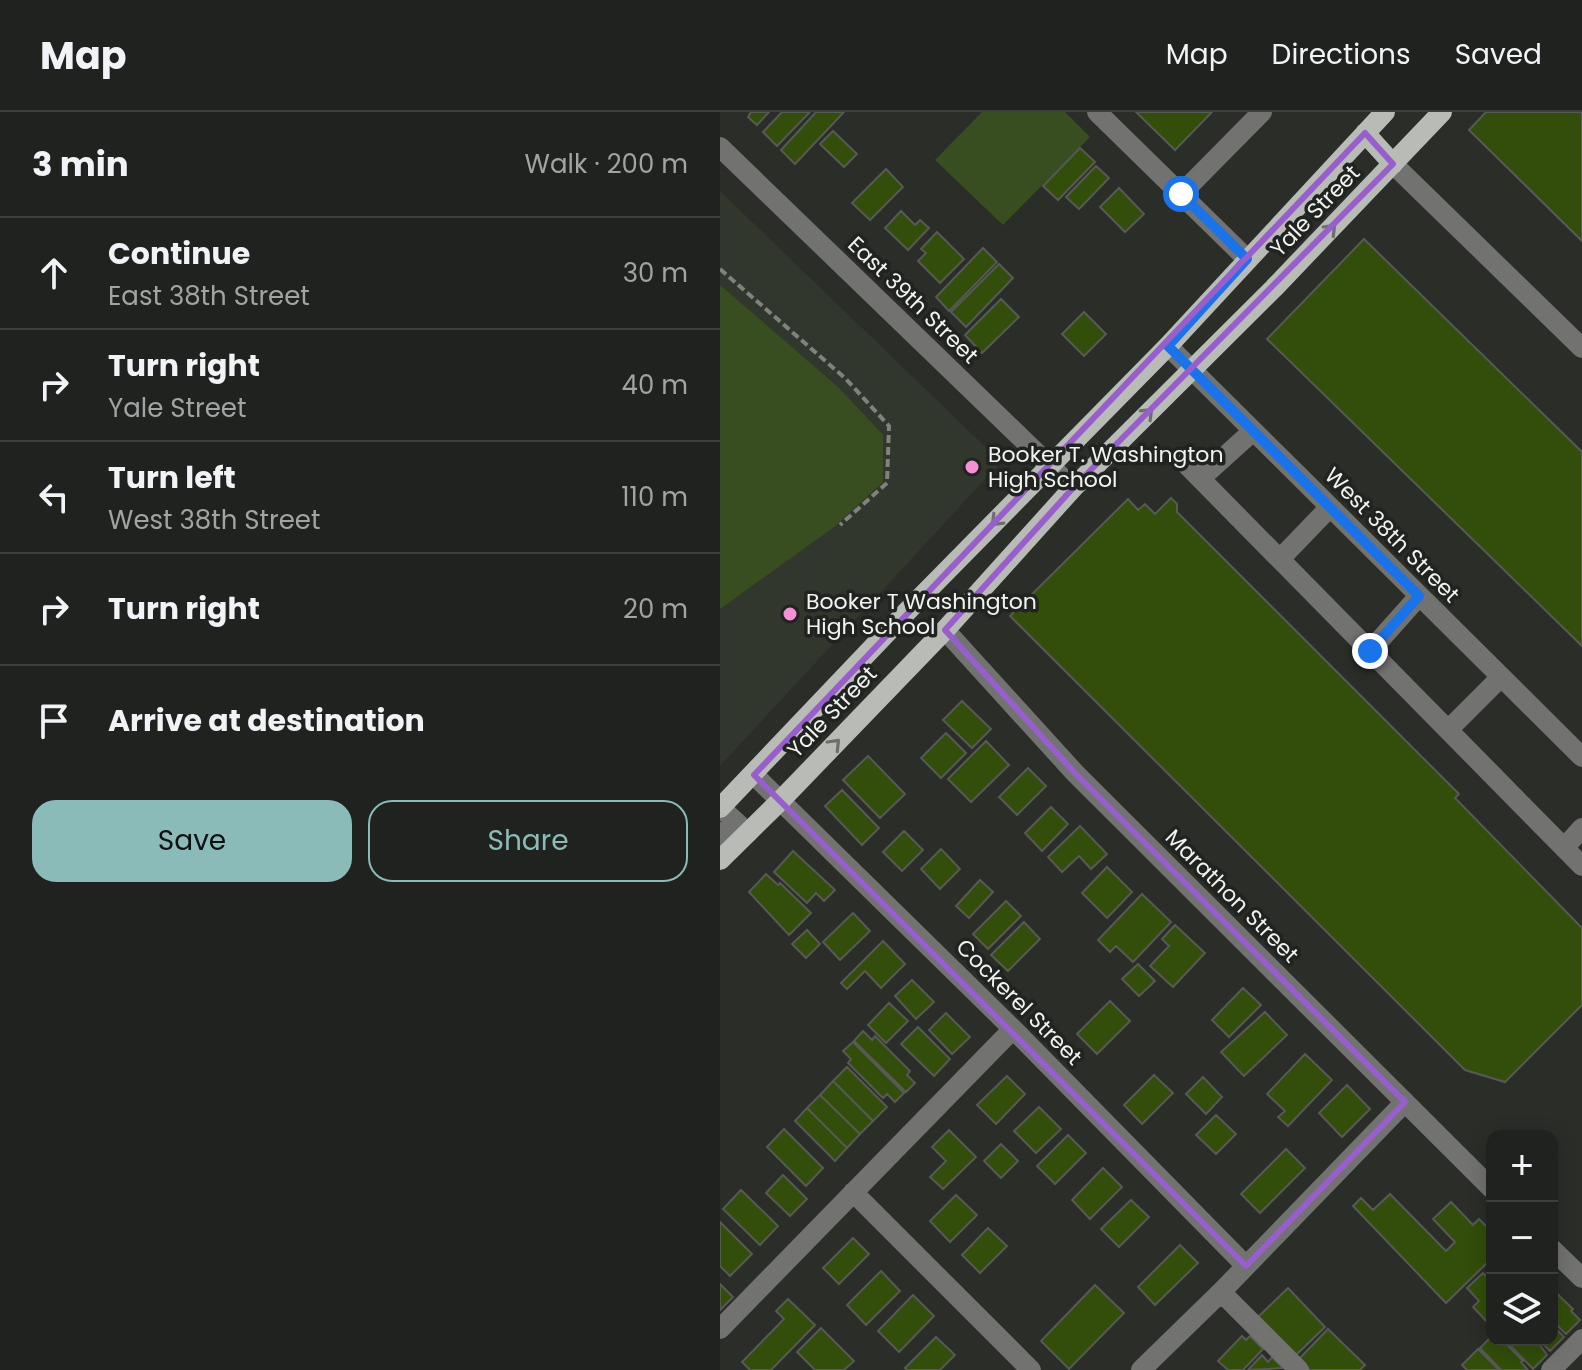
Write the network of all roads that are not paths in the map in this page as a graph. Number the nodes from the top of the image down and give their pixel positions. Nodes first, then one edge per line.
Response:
1 (1097, 112) edge
2 (1262, 112) edge
3 (1385, 112) edge
4 (1442, 112) edge
5 (1365, 133) junction
6 (720, 147) edge
7 (1393, 164) junction
8 (1181, 194) junction
9 (1247, 259) junction
10 (1168, 346) junction
11 (1582, 348) edge
12 (1192, 370) junction
13 (1253, 431) junction
14 (1179, 457) dead end
15 (1050, 466) junction
16 (1201, 478) junction
17 (1073, 488) junction
18 (1330, 507) junction
19 (1280, 559) junction
20 (1419, 596) junction
21 (945, 630) junction
22 (1370, 651) junction
23 (1501, 677) junction
24 (1448, 730) junction
25 (1582, 757) edge
26 (754, 775) junction
27 (781, 800) junction
28 (720, 807) edge
29 (1582, 828) edge
30 (731, 842) edge
31 (1564, 848) junction
32 (1582, 866) edge
33 (1013, 1029) junction
34 (1405, 1102) junction
35 (1486, 1183) edge
36 (853, 1192) junction
37 (1558, 1255) edge
38 (1246, 1266) junction
39 (1582, 1278) edge
40 (1221, 1292) junction
41 (720, 1329) edge
42 (1582, 1339) edge
43 (1031, 1370) edge
44 (1141, 1370) edge
45 (1299, 1370) edge
46 (1551, 1370) edge

1 - 8 street
2 - 8 street
3 - 5 main road, Yale Street
4 - 7 main road, Yale Street
5 - 7 main road
5 - 9 main road, Yale Street
6 - 15 street, East 39th Street
7 - 11 street
12 -> 7 main road, Yale Street
8 - 9 street
9 - 10 main road, Yale Street
10 - 12 street, West 38th Street
10 - 15 main road, Yale Street
12 - 13 street, West 38th Street
17 -> 12 main road, Yale Street
13 - 16 street
13 - 18 street, West 38th Street
14 - 16 street
15 - 17 street, East 39th Street
15 -> 26 main road, Yale Street
16 - 19 street
17 - 21 main road, Yale Street
18 - 19 street
18 - 20 street, West 38th Street
19 - 22 street
20 - 22 street
20 - 23 street, West 38th Street
27 -> 21 main road, Yale Street
21 - 34 street, Marathon Street
22 - 24 street
23 - 24 street
23 - 25 street, West 38th Street
24 - 31 street
26 - 27 street, Cockerel Street
26 - 28 main road, Yale Street
27 - 30 main road, Yale Street
27 - 33 street, Cockerel Street
28 - 30 street
29 - 31 street
31 - 32 street
33 - 36 street
33 - 38 street, Cockerel Street
34 - 35 street, Marathon Street
34 - 38 street
36 - 41 street
36 - 43 street
37 - 39 street
38 - 40 street
40 - 44 street
40 - 45 street
42 - 46 street

